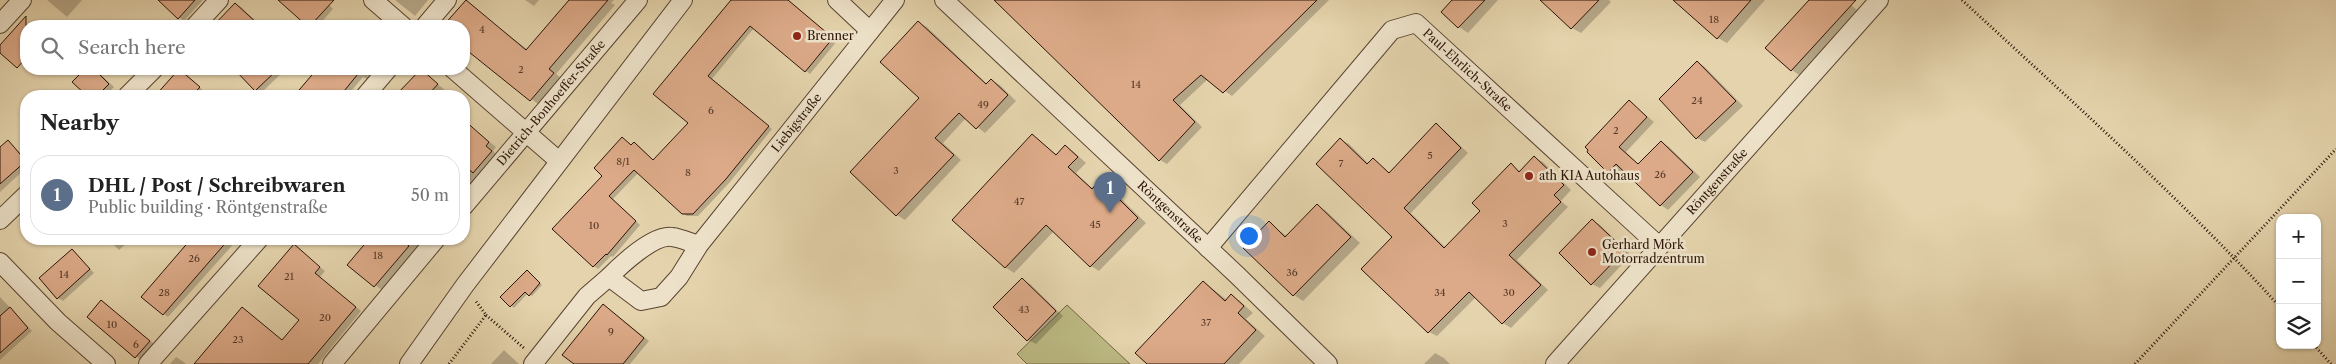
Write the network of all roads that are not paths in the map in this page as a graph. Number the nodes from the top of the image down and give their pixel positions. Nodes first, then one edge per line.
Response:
1 (22, 0) edge
2 (219, 0) edge
3 (373, 0) edge
4 (447, 0) edge
5 (638, 0) edge
6 (683, 0) edge
7 (837, 0) edge
8 (944, 0) edge
9 (1879, 0) edge
10 (889, 2) edge
11 (200, 20) edge
12 (397, 20) edge
13 (430, 20) edge
14 (0, 24) edge
15 (870, 31) junction
16 (148, 75) edge
17 (383, 75) edge
18 (459, 75) edge
19 (133, 90) edge
20 (370, 90) edge
21 (526, 132) junction
22 (559, 161) junction
23 (470, 199) edge
24 (20, 201) edge
25 (0, 220) edge
26 (254, 245) edge
27 (431, 245) edge
28 (699, 245) junction
29 (1659, 246) junction
30 (1208, 248) junction
31 (0, 262) edge
32 (609, 277) junction
33 (534, 361) edge
34 (106, 364) edge
35 (148, 364) edge
36 (332, 364) edge
37 (410, 364) edge
38 (1328, 364) edge
39 (1555, 364) edge

1 - 14 street
2 - 11 street
3 - 12 street
4 - 13 street
5 - 21 street, Dietrich-Bonhoeffer-Straße
6 - 22 street
7 - 15 street
8 - 30 street, Röntgenstraße
9 - 29 street, Röntgenstraße
10 - 15 street, Liebigstraße
15 - 28 street, Liebigstraße
16 - 19 street
17 - 20 street
18 - 21 street
21 - 22 street
21 - 23 street, Dietrich-Bonhoeffer-Straße
22 - 37 street
24 - 25 street
26 - 35 street
27 - 36 street
28 - 32 street
28 - 32 street, Liebigstraße
29 - 30 street, Paul-Ehrlich-Straße
29 - 39 street, Röntgenstraße
30 - 38 street, Röntgenstraße
31 - 34 street
32 - 33 street

